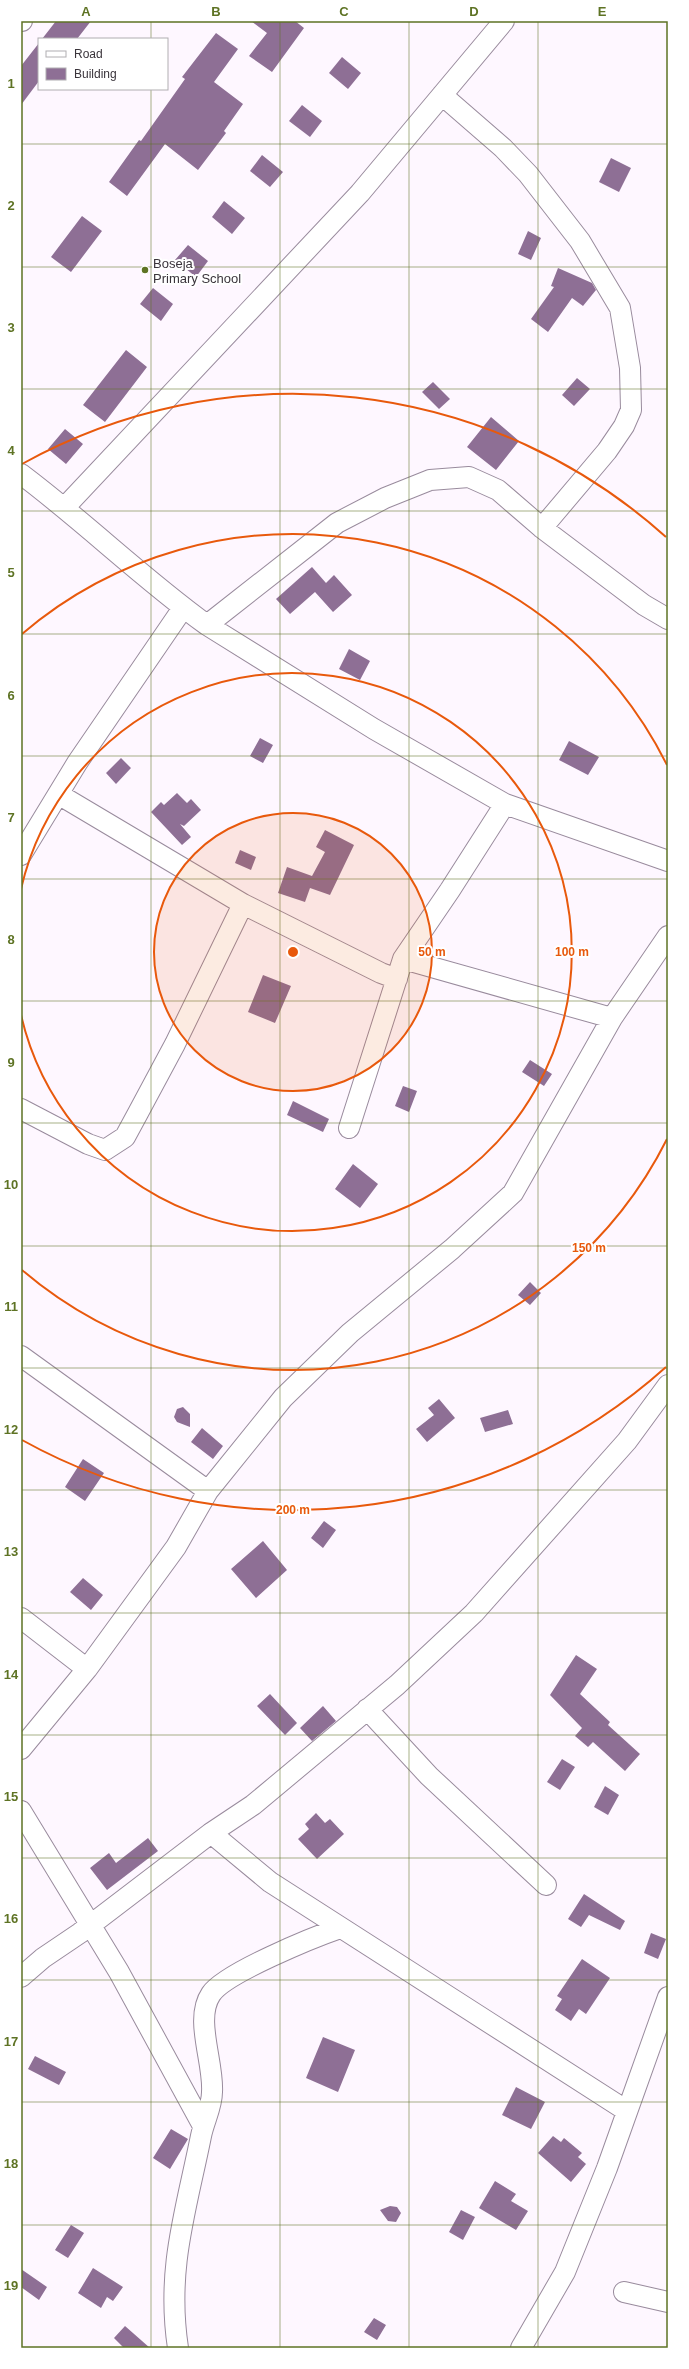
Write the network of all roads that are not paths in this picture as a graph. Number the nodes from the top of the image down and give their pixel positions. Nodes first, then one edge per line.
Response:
1 (504, 21) edge
2 (442, 95) junction
3 (21, 474) edge
4 (65, 507) junction
5 (542, 528) junction
6 (183, 608) junction
7 (668, 619) edge
8 (207, 625) junction
9 (58, 794) junction
10 (505, 804) junction
11 (21, 855) edge
12 (668, 861) edge
13 (243, 904) junction
14 (667, 938) edge
15 (403, 959) junction
16 (397, 978) junction
17 (612, 1018) junction
18 (21, 1109) edge
19 (348, 1128) dead end
20 (21, 1356) edge
21 (668, 1385) edge
22 (208, 1491) junction
23 (21, 1618) edge
24 (87, 1669) junction
25 (368, 1709) junction
26 (21, 1749) edge
27 (21, 1811) edge
28 (211, 1833) junction
29 (546, 1885) dead end
30 (91, 1925) junction
31 (340, 1928) junction
32 (21, 1977) edge
33 (668, 1997) edge
34 (627, 2111) junction
35 (203, 2126) junction
36 (624, 2292) dead end
37 (668, 2302) edge
38 (178, 2348) edge
39 (521, 2348) edge

1 - 2 street
2 - 4 street
2 - 5 street
3 - 4 street
4 - 6 street
5 - 7 street
5 - 8 street
6 - 8 street
6 - 9 street
8 - 10 street
9 - 11 street
9 - 13 street
10 - 12 street
10 - 15 street
13 - 16 street
13 - 18 street
14 - 17 street
15 - 16 street
15 - 17 street
16 - 19 street
17 - 22 street
20 - 22 street
21 - 25 street
22 - 24 street
23 - 24 street
24 - 26 street
25 - 28 street
25 - 29 street
27 - 30 street
28 - 30 street
28 - 31 street
30 - 32 street
30 - 35 street
31 - 34 street
31 - 35 street
33 - 34 street
34 - 39 street
35 - 38 street
36 - 37 street

